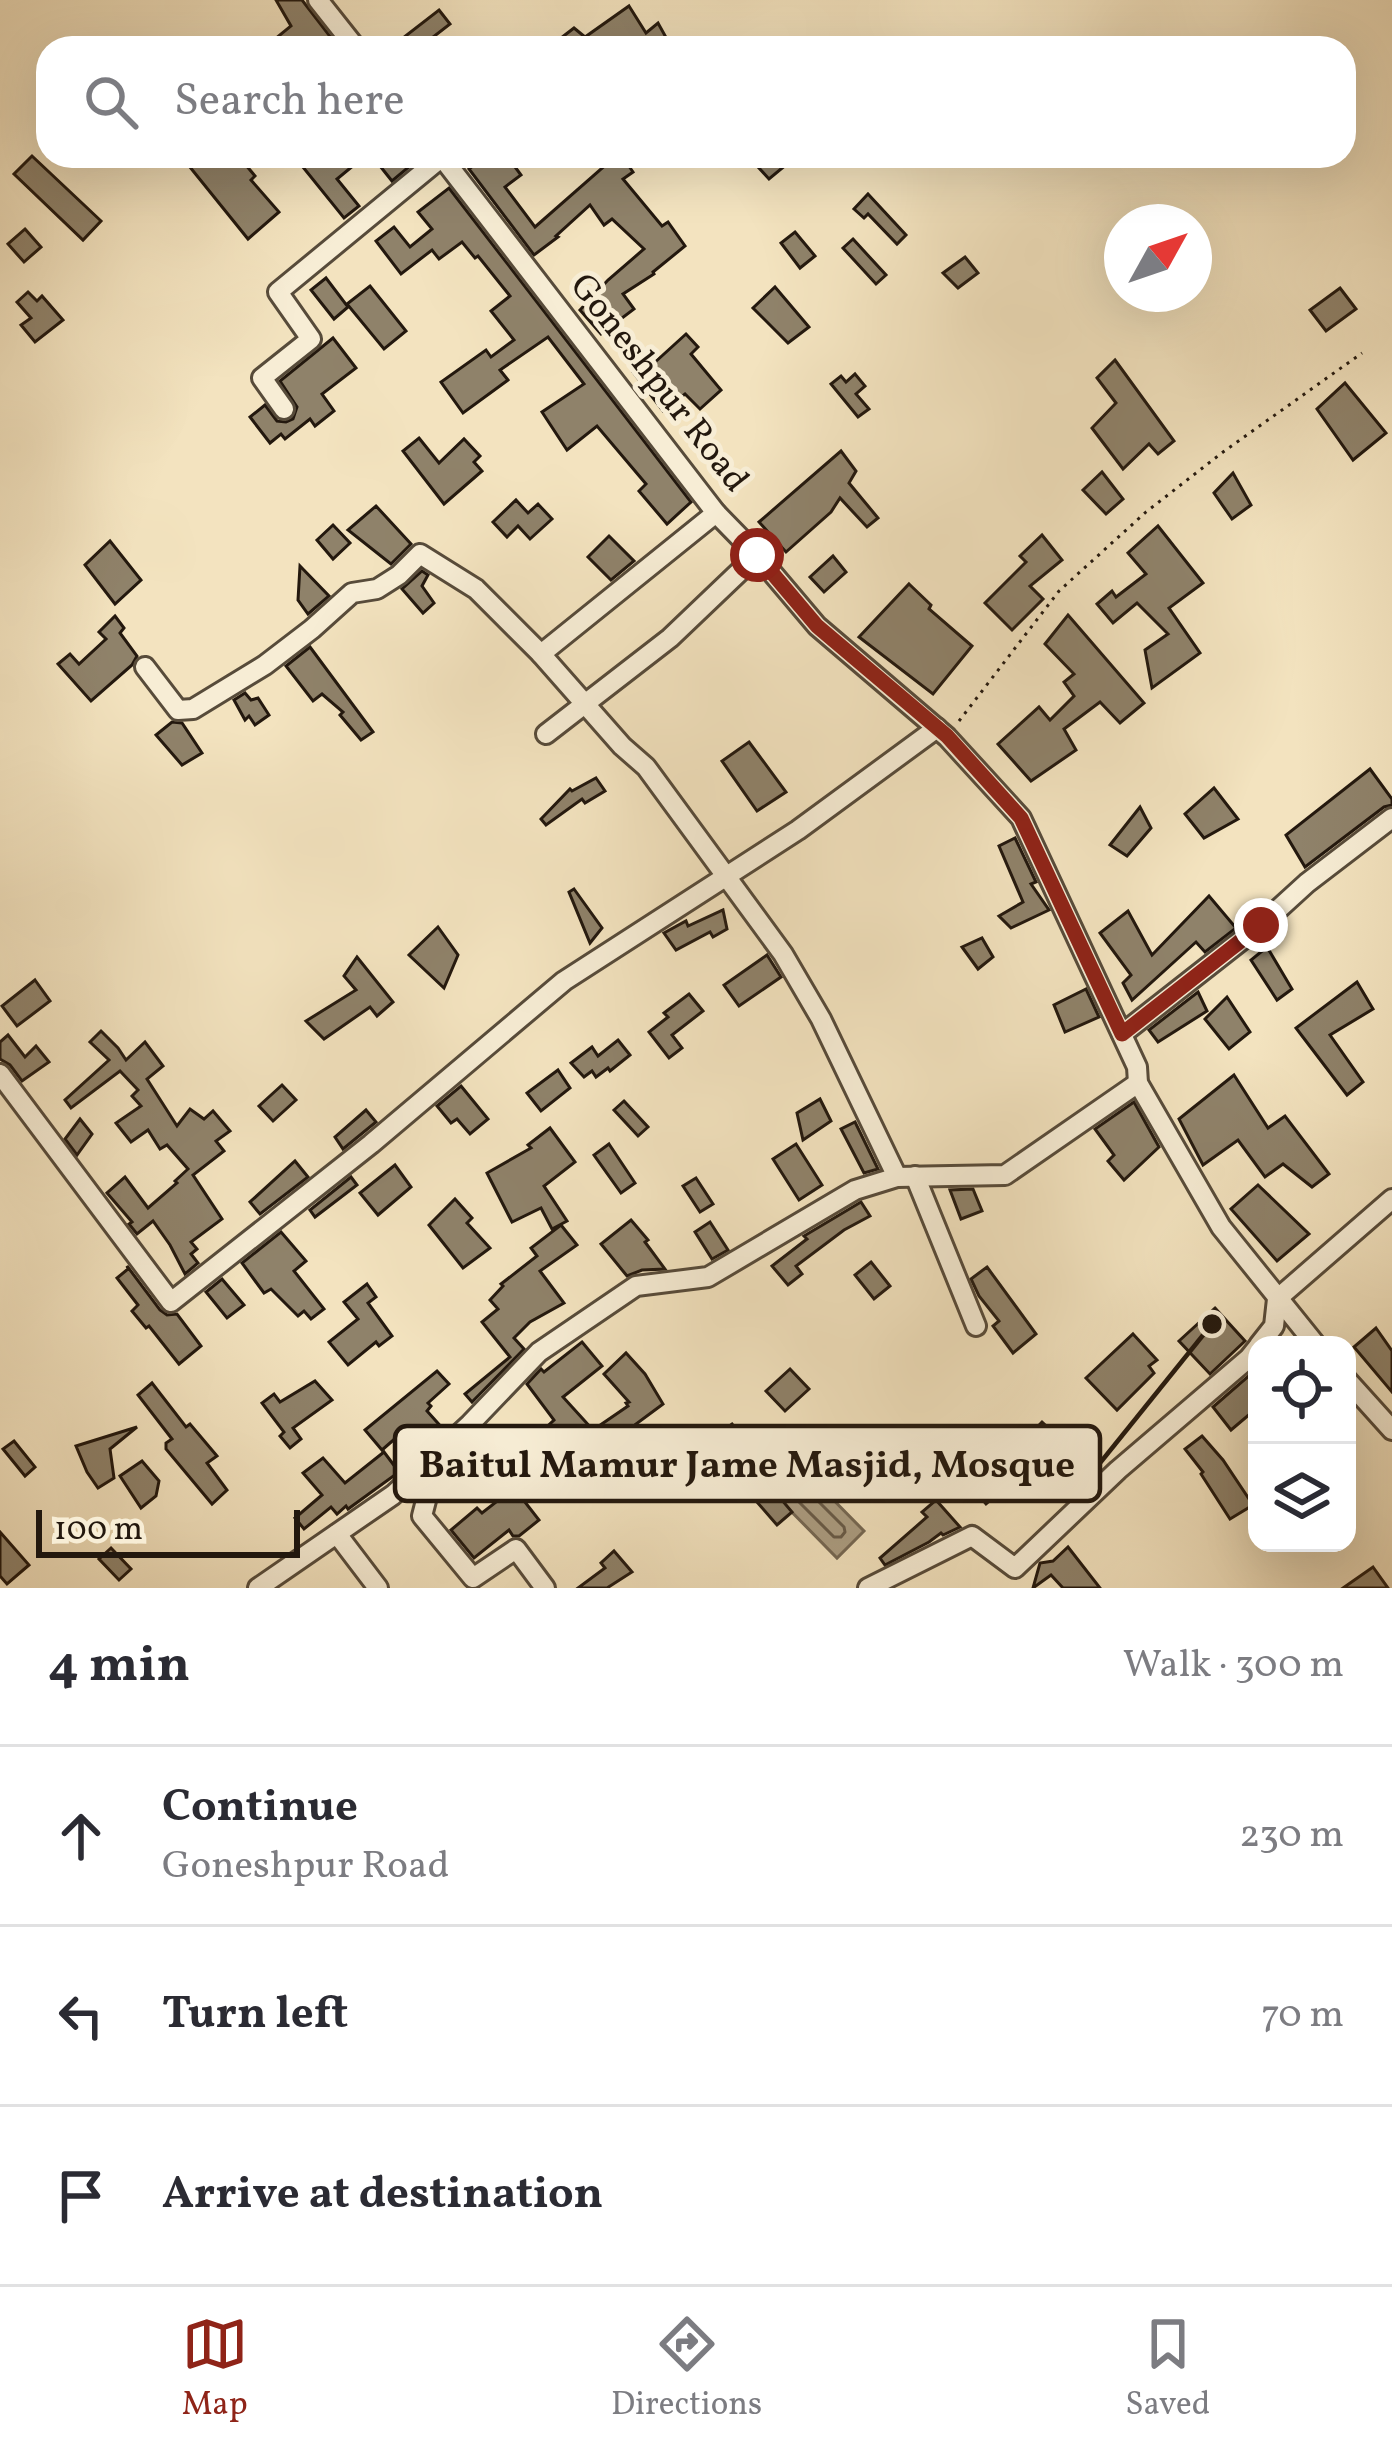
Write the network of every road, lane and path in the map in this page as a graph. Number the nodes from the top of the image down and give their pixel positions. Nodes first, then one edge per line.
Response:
1 (318, 0) edge
2 (346, 36) edge
3 (429, 168) edge
4 (450, 168) edge
5 (1362, 353) dead end
6 (284, 409) dead end
7 (716, 513) junction
8 (757, 555) junction
9 (541, 654) junction
10 (145, 667) dead end
11 (584, 704) junction
12 (942, 732) junction
13 (546, 734) dead end
14 (1392, 818) edge
15 (726, 879) junction
16 (1122, 1034) junction
17 (0, 1074) edge
18 (1138, 1083) junction
19 (906, 1177) junction
20 (1392, 1199) edge
21 (1277, 1299) junction
22 (976, 1326) dead end
23 (1266, 1336) edge
24 (1308, 1336) edge
25 (1248, 1359) edge
26 (1356, 1390) edge
27 (1392, 1430) edge
28 (438, 1454) junction
29 (337, 1534) junction
30 (1015, 1568) junction
31 (258, 1588) edge
32 (378, 1588) edge
33 (545, 1588) edge
34 (868, 1588) edge
35 (1006, 1588) edge

1 - 2 street
3 - 6 street
4 - 7 street, Goneshpur Road
5 - 12 path
7 - 8 street, Goneshpur Road
7 - 9 street
8 - 11 street
8 - 12 street, Goneshpur Road
9 - 10 street
9 - 11 street
11 - 13 street
11 - 15 street
12 - 15 street
12 - 16 street, Goneshpur Road
14 - 16 street
15 - 17 street
15 - 19 street
16 - 18 street, Goneshpur Road
18 - 19 street
18 - 21 street, Goneshpur Road
19 - 22 street
19 - 28 street
20 - 21 street
21 - 23 street
21 - 24 street, Goneshpur Road
25 - 30 street
26 - 27 street
28 - 29 street
28 - 33 street
29 - 31 street
29 - 32 street
30 - 34 street
30 - 35 street

